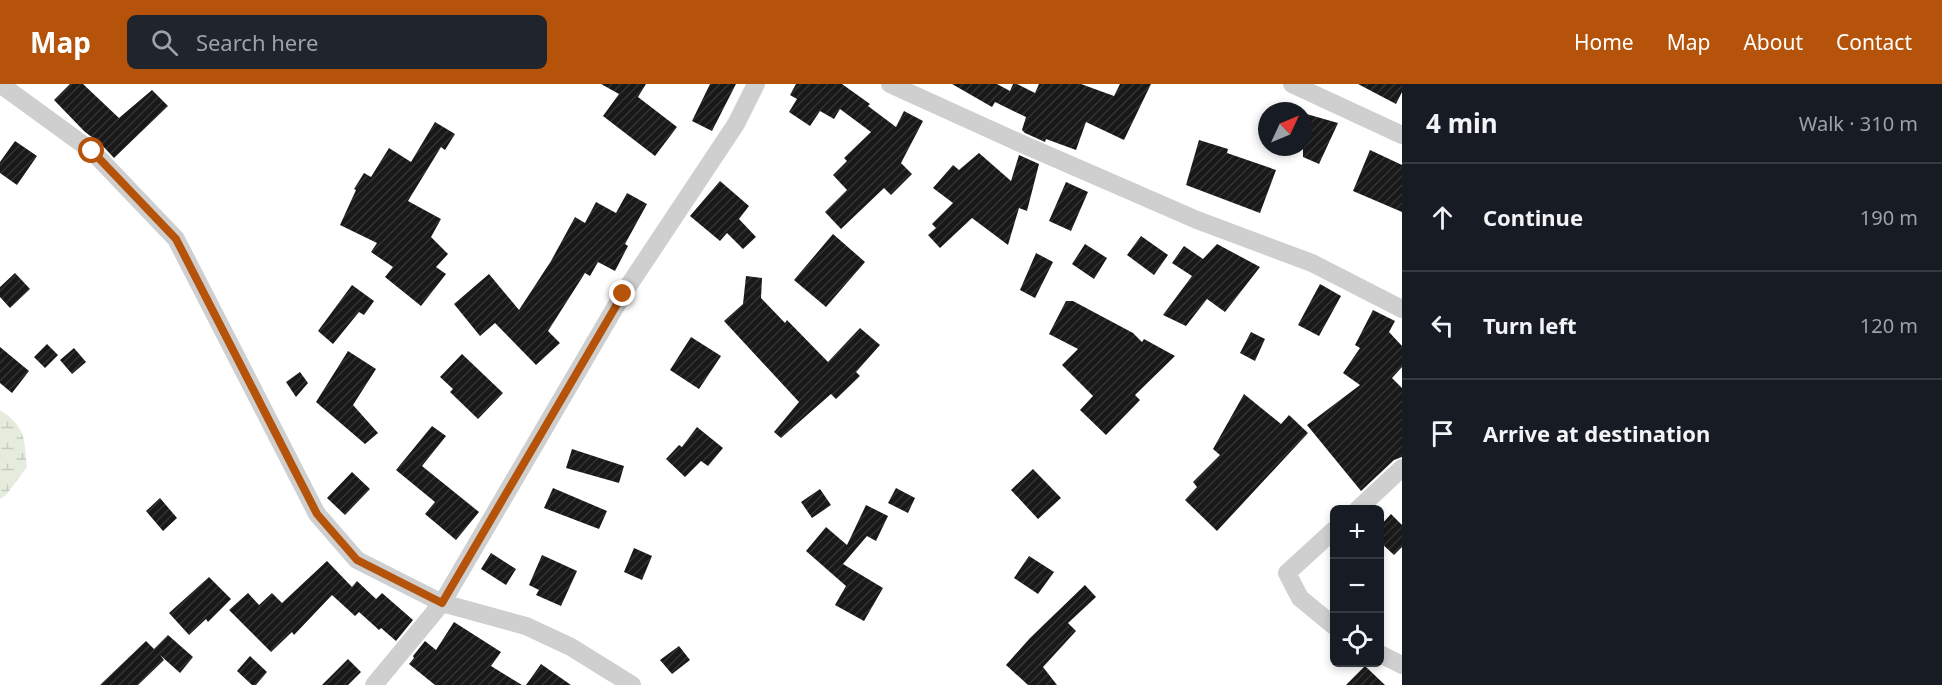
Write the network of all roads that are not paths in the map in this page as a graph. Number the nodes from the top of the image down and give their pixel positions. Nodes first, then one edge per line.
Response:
1 (0, 84) edge
2 (756, 84) edge
3 (890, 84) edge
4 (1292, 84) edge
5 (1402, 135) edge
6 (1402, 309) edge
7 (1402, 468) edge
8 (1362, 505) edge
9 (1330, 534) edge
10 (442, 603) junction
11 (1330, 622) edge
12 (1384, 656) edge
13 (1402, 665) edge
14 (374, 685) edge
15 (632, 685) edge

1 - 10 street
2 - 10 street
3 - 6 street
4 - 5 street
7 - 8 street
9 - 11 street
10 - 14 street
10 - 15 street
12 - 13 street

